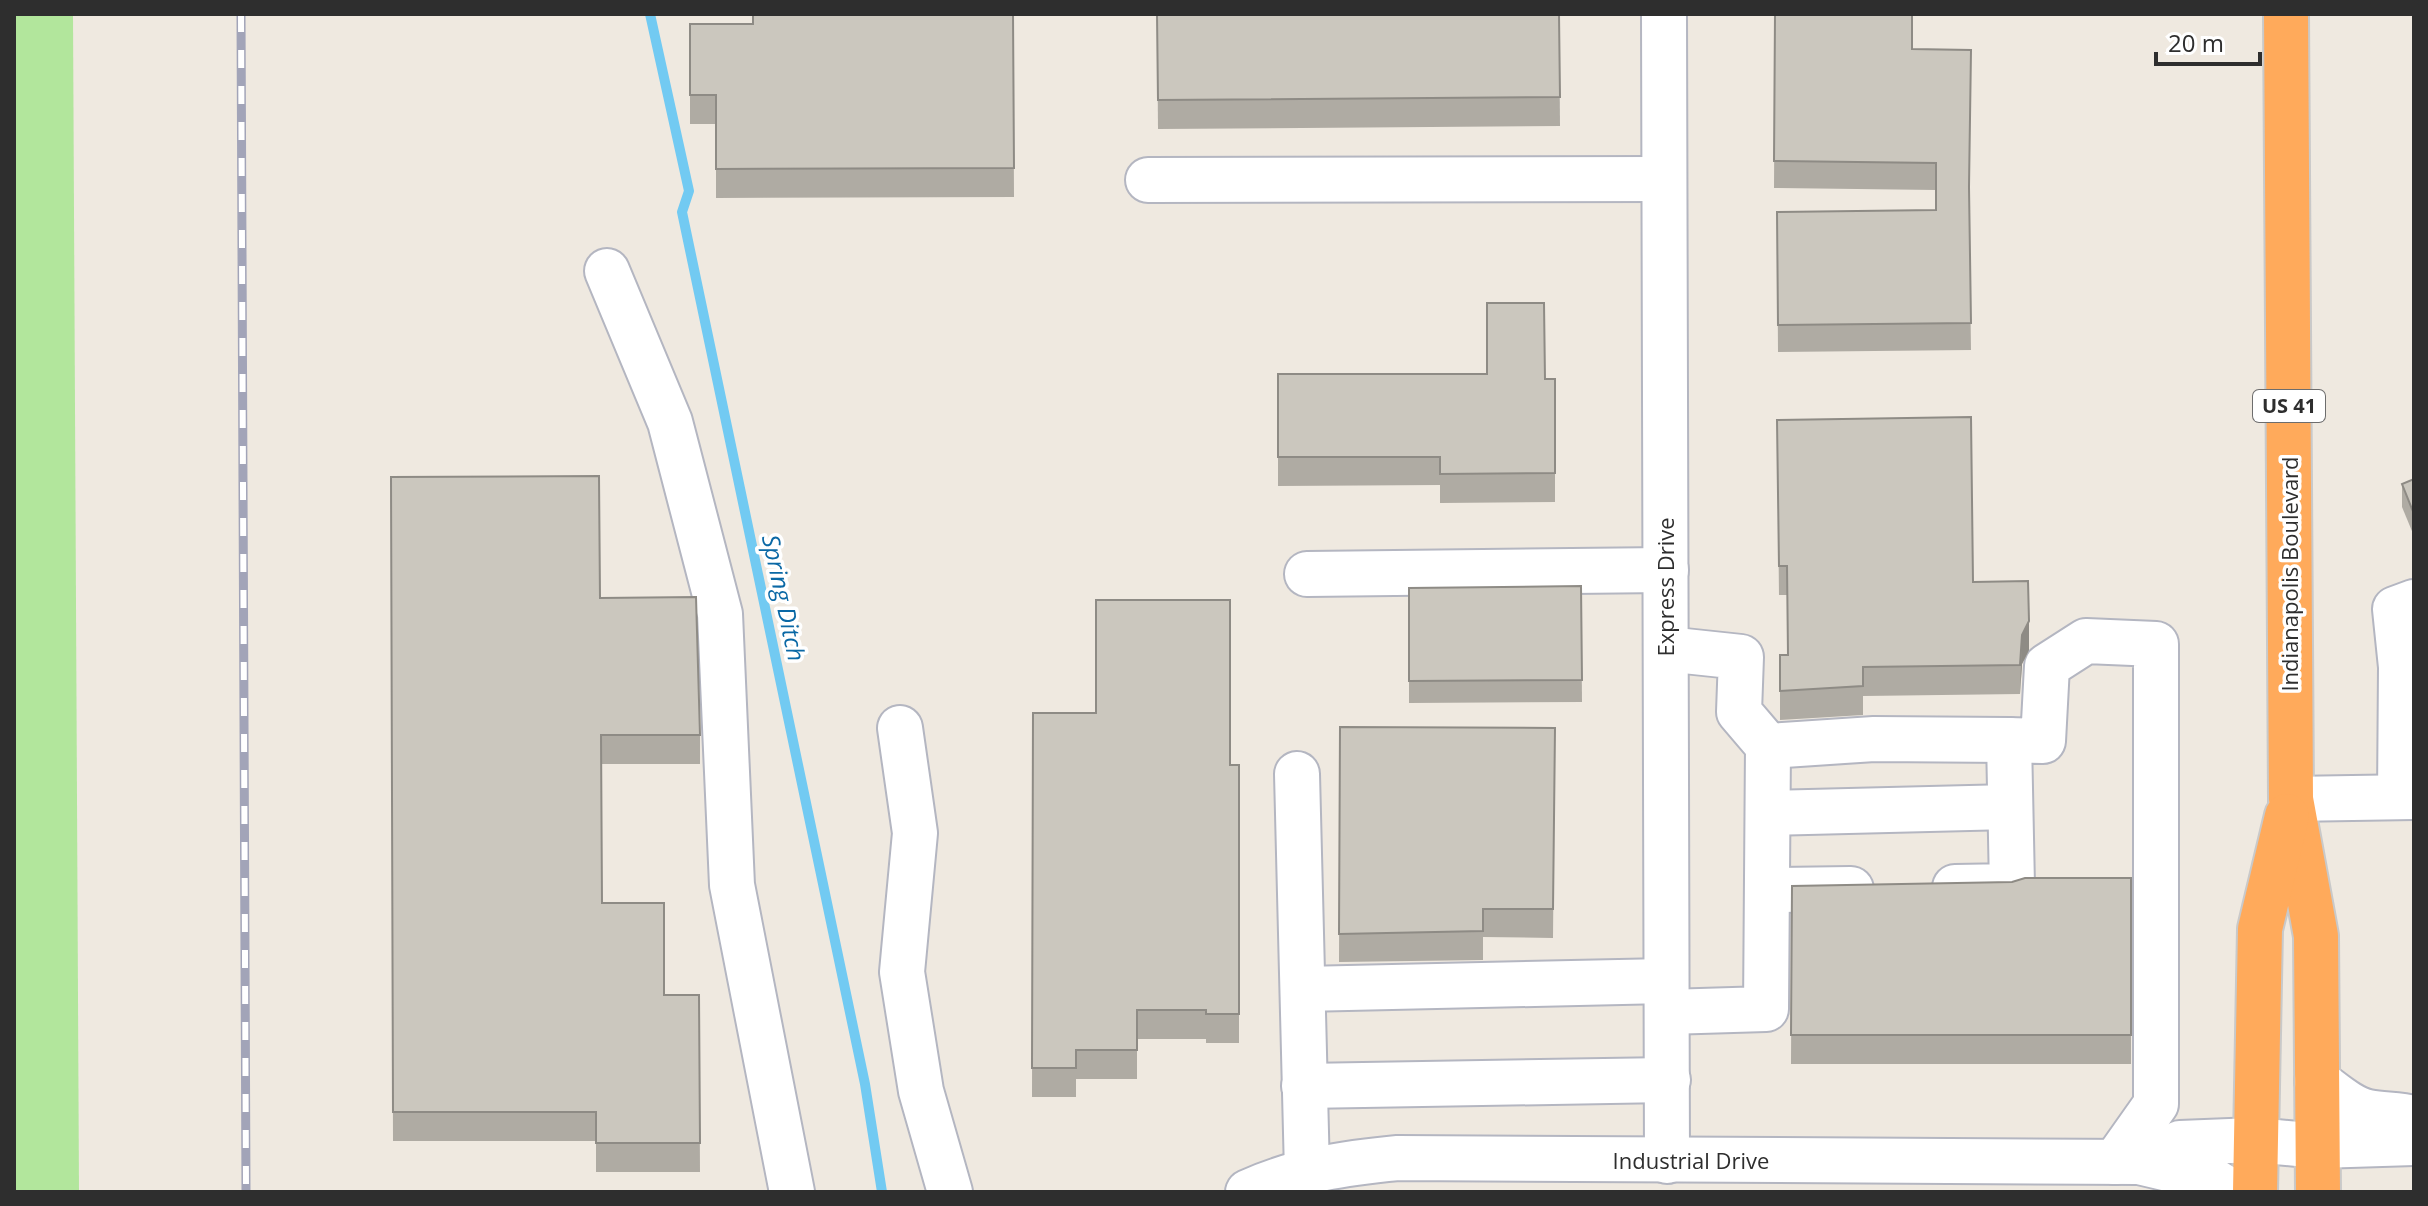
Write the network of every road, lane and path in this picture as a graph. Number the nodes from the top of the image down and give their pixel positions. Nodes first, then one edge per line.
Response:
1 (1664, 14) edge
2 (2286, 14) edge
3 (1664, 179) junction
4 (1148, 180) dead end
5 (607, 271) dead end
6 (1666, 570) junction
7 (1307, 574) dead end
8 (2414, 602) edge
9 (1666, 649) junction
10 (900, 728) dead end
11 (2009, 740) junction
12 (1768, 746) junction
13 (1297, 774) dead end
14 (2407, 797) edge
15 (2291, 799) junction
16 (2010, 807) junction
17 (1769, 813) junction
18 (1769, 890) junction
19 (1303, 989) junction
20 (1667, 997) junction
21 (1668, 1080) junction
22 (2317, 1081) junction
23 (1304, 1086) junction
24 (2414, 1118) edge
25 (2255, 1140) junction
26 (2414, 1143) edge
27 (2318, 1146) junction
28 (1667, 1161) junction
29 (1307, 1172) junction
30 (2131, 1172) edge
31 (1785, 1176) edge
32 (792, 1192) edge
33 (950, 1192) edge
34 (1248, 1192) edge
35 (2232, 1192) edge
36 (2255, 1192) edge
37 (2318, 1192) edge

1 - 3 street, Express Drive
2 - 15 highway, Indianapolis Boulevard / US 41
3 - 4 street
3 - 6 street, Express Drive
5 - 32 street
6 - 7 street
6 - 9 street, Express Drive
8 - 14 street
9 - 12 street
9 - 20 street, Express Drive
10 - 33 street
11 - 12 street
11 - 16 street
11 - 30 street
12 - 17 street
13 - 19 street
14 - 15 street
15 - 22 highway, Indianapolis Boulevard / US 41
15 - 25 highway, Indianapolis Boulevard / US 41
16 - 17 street
16 - 18 street
17 - 18 street
18 - 20 street
19 - 20 street
19 - 23 street
20 - 21 street, Express Drive
21 - 23 street
21 - 28 street, Express Drive
22 - 24 street
22 - 27 highway, Indianapolis Boulevard / US 41
23 - 29 street
25 - 27 street, Industrial Drive
25 - 30 street, Industrial Drive
25 - 36 highway, Indianapolis Boulevard / US 41
26 - 27 street, Industrial Drive
27 - 37 highway, Indianapolis Boulevard / US 41
28 - 29 street, Industrial Drive
28 - 31 street, Industrial Drive
29 - 34 street, Industrial Drive
30 - 31 street, Industrial Drive
30 - 35 street, Industrial Drive

